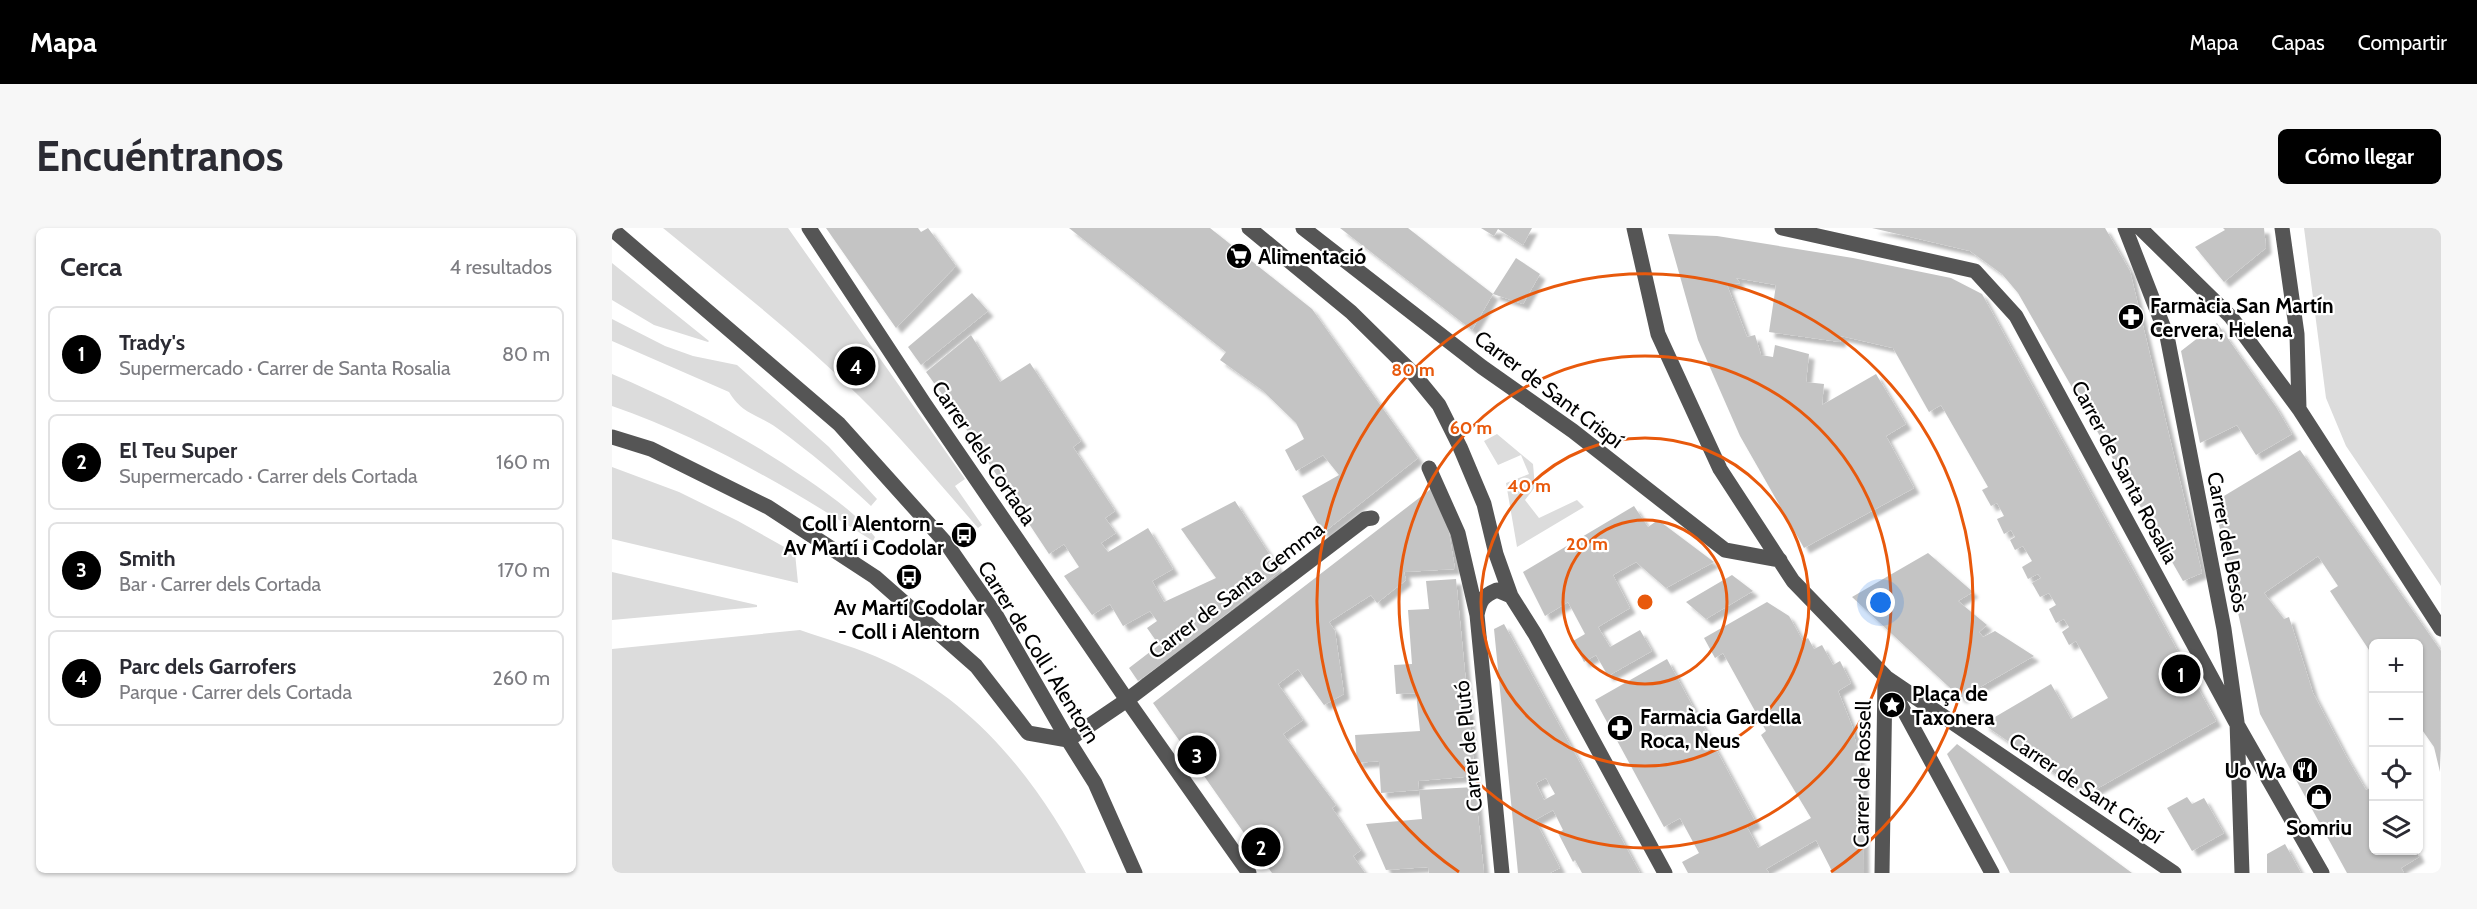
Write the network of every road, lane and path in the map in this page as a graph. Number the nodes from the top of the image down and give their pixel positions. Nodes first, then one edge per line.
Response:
1 (809, 228) edge
2 (1249, 228) edge
3 (1303, 228) edge
4 (1634, 228) edge
5 (1782, 228) edge
6 (2125, 228) edge
7 (2140, 228) edge
8 (2282, 228) edge
9 (612, 229) edge
10 (2300, 409) junction
11 (612, 437) edge
12 (1429, 468) dead end
13 (1372, 518) dead end
14 (1780, 560) junction
15 (1511, 596) junction
16 (1477, 615) junction
17 (2441, 629) edge
18 (1885, 676) junction
19 (1127, 700) junction
20 (2236, 722) junction
21 (1068, 740) junction
22 (1135, 873) edge
23 (1249, 873) edge
24 (1502, 873) edge
25 (1665, 873) edge
26 (1882, 873) edge
27 (1992, 873) edge
28 (2174, 873) edge
29 (2242, 873) edge
30 (2322, 873) edge

1 - 19 street, Carrer dels Cortada
2 - 15 street
3 - 14 street, Carrer de Sant Crispí
4 - 14 street
5 - 20 street, Carrer de Santa Rosalia
6 - 20 street, Carrer del Besòs
7 - 10 street
8 - 10 street
9 - 21 street, Carrer de Coll i Alentorn
10 - 17 street
11 - 21 street
12 - 16 street, Carrer de Plutó
13 - 19 street, Carrer de Santa Gemma
14 - 18 street
15 - 16 street
15 - 25 street
16 - 24 street, Carrer de Plutó
18 - 26 street, Carrer de Rossell
18 - 27 street
18 - 28 street, Carrer de Sant Crispí
19 - 21 street
19 - 23 street, Carrer dels Cortada
20 - 29 street, Carrer del Besòs
20 - 30 street, Carrer de Santa Rosalia
21 - 22 street, Carrer de Coll i Alentorn

